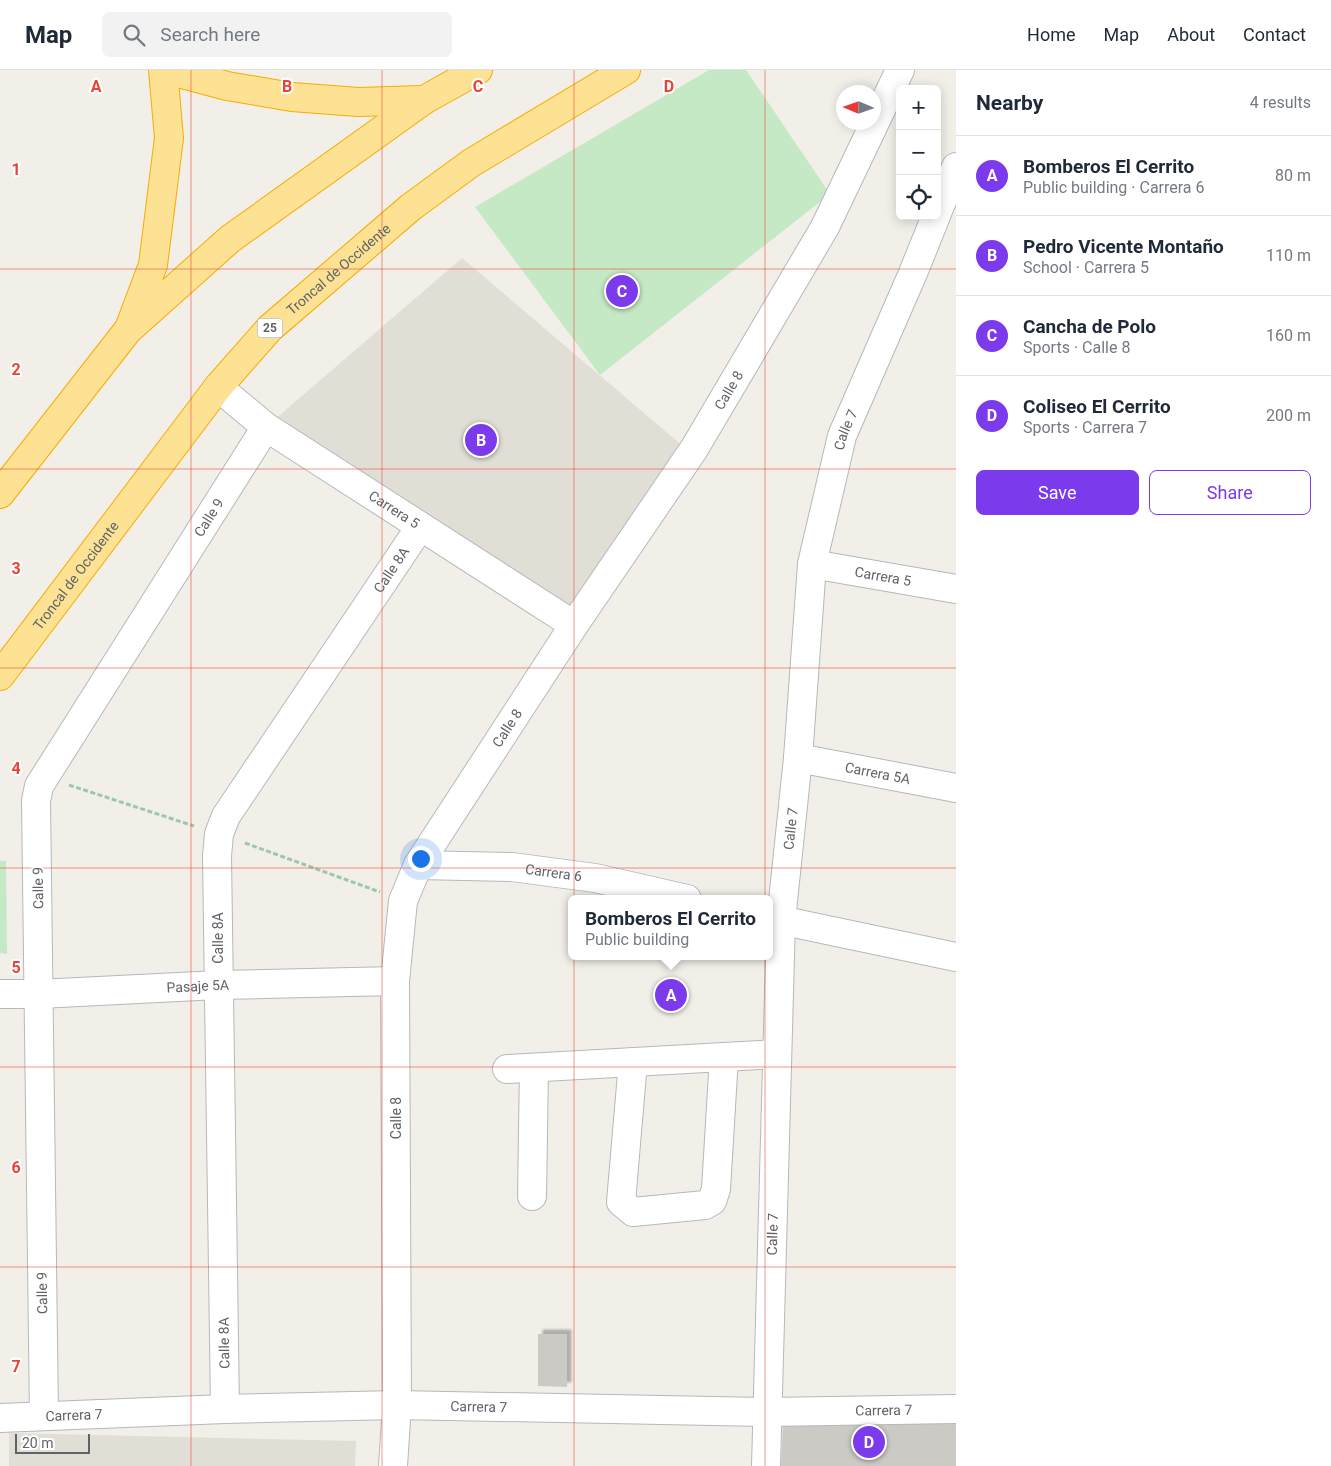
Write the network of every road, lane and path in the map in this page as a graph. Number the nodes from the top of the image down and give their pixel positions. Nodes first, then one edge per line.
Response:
1 (164, 70) edge
2 (168, 70) edge
3 (478, 70) edge
4 (626, 70) edge
5 (900, 70) edge
6 (424, 100) junction
7 (956, 167) edge
8 (941, 205) edge
9 (935, 220) edge
10 (128, 330) junction
11 (218, 386) junction
12 (266, 427) junction
13 (0, 494) edge
14 (420, 526) junction
15 (812, 564) junction
16 (956, 589) edge
17 (574, 625) junction
18 (0, 676) edge
19 (798, 758) junction
20 (45, 777) junction
21 (956, 788) edge
22 (219, 834) junction
23 (418, 865) junction
24 (669, 895) edge
25 (403, 901) junction
26 (775, 919) edge
27 (956, 957) edge
28 (395, 981) junction
29 (218, 985) junction
30 (0, 994) edge
31 (39, 994) junction
32 (777, 1054) junction
33 (724, 1057) junction
34 (633, 1062) junction
35 (534, 1068) junction
36 (507, 1069) dead end
37 (532, 1196) dead end
38 (397, 1405) junction
39 (225, 1409) junction
40 (956, 1409) edge
41 (768, 1412) junction
42 (44, 1416) junction
43 (0, 1418) edge
44 (393, 1466) edge
45 (766, 1466) edge

1 - 10 highway
2 - 6 highway
3 - 6 highway
4 - 11 highway, Troncal de Occidente / 25
5 - 17 street, Calle 8
6 - 10 highway
7 - 8 street, Calle 7
9 - 15 street, Calle 7
10 - 13 highway
11 - 12 street, Carrera 5
11 - 18 highway, Troncal de Occidente / 25
12 - 14 street, Carrera 5
12 - 20 street, Calle 9
14 - 17 street, Carrera 5
14 - 22 street, Calle 8A
15 - 16 street, Carrera 5
15 - 19 street, Calle 7
17 - 23 street, Calle 8
19 - 21 street, Carrera 5A
19 - 26 street, Calle 7
20 - 22 path
20 - 31 street, Calle 9
22 - 25 path
22 - 29 street, Calle 8A
23 - 24 street, Carrera 6
23 - 25 street, Calle 8
25 - 28 street, Calle 8
26 - 27 street
26 - 32 street, Calle 7
28 - 29 street, Pasaje 5A
28 - 38 street, Calle 8
29 - 31 street, Pasaje 5A
29 - 39 street, Calle 8A
30 - 31 street, Pasaje 5A
31 - 42 street, Calle 9
32 - 33 street
32 - 41 street, Calle 7
33 - 34 street
33 - 34 street
34 - 35 street
35 - 36 street
35 - 37 street
38 - 39 street, Carrera 7
38 - 41 street, Carrera 7
38 - 44 street, Calle 8
39 - 42 street, Carrera 7
40 - 41 street, Carrera 7
41 - 45 street, Calle 7
42 - 43 street, Carrera 7

